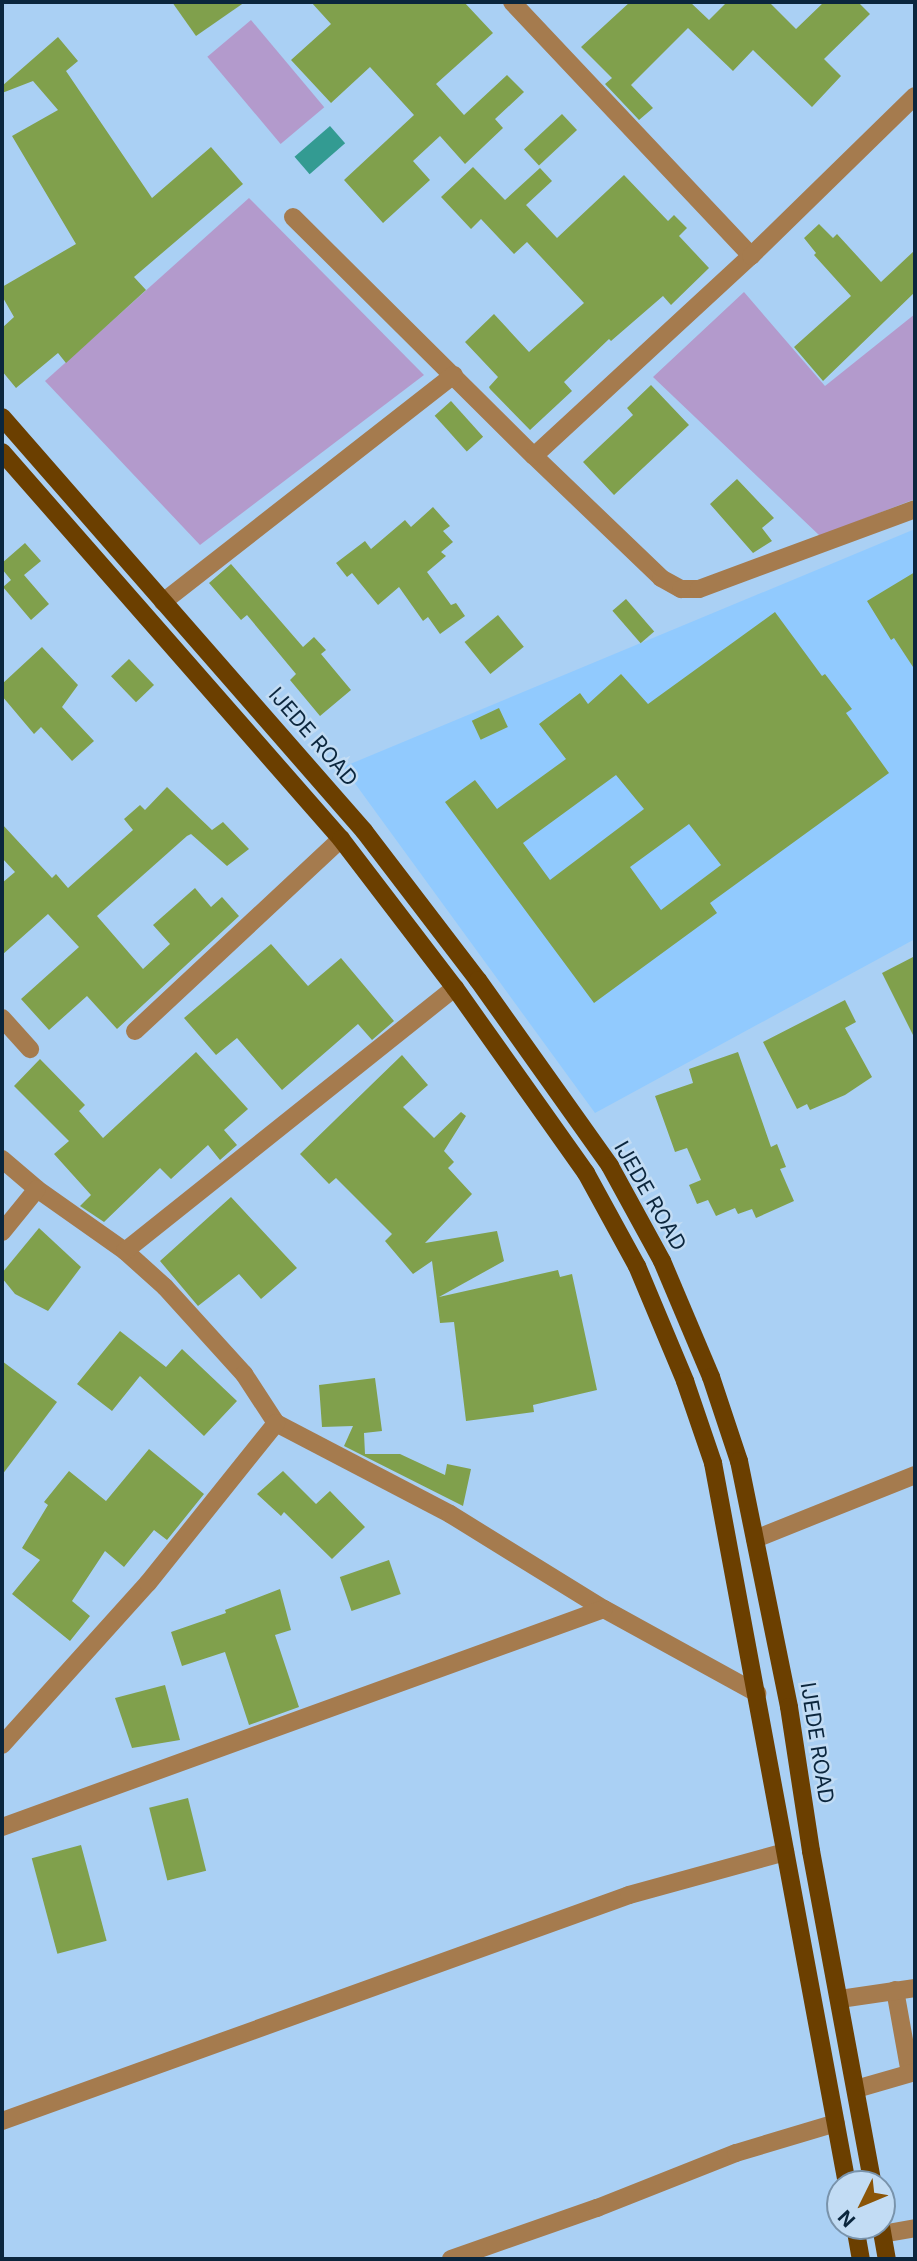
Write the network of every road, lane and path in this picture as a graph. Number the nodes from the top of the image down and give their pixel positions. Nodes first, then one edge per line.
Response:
1 (512, 2) edge
2 (915, 96) edge
3 (293, 217) dead end
4 (751, 256) junction
5 (454, 375) junction
6 (2, 417) edge
7 (2, 452) edge
8 (534, 456) junction
9 (915, 509) edge
10 (163, 602) junction
11 (253, 701) junction
12 (234, 718) junction
13 (341, 839) junction
14 (455, 988) junction
15 (2, 1018) edge
16 (135, 1031) dead end
17 (30, 1049) dead end
18 (2, 1159) edge
19 (37, 1189) junction
20 (2, 1231) edge
21 (125, 1251) junction
22 (276, 1423) junction
23 (915, 1475) edge
24 (755, 1539) junction
25 (604, 1609) junction
26 (757, 1693) junction
27 (2, 1745) edge
28 (2, 1828) edge
29 (785, 1852) junction
30 (915, 1989) edge
31 (895, 1990) junction
32 (840, 2000) junction
33 (912, 2073) edge
34 (856, 2089) junction
35 (2, 2121) edge
36 (836, 2123) junction
37 (844, 2170) edge
38 (870, 2170) edge
39 (915, 2228) edge
40 (896, 2229) edge
41 (857, 2240) edge
42 (883, 2240) edge
43 (451, 2259) edge
44 (860, 2259) edge
45 (887, 2259) edge

1 - 4 street
2 - 4 street
3 - 5 street
4 - 8 street
5 - 8 street
5 - 10 street
6 - 10 main road, IJEDE ROAD
7 - 12 main road, IJEDE ROAD
8 - 9 street
10 - 11 main road, IJEDE ROAD
11 - 12 main road
11 - 24 main road, IJEDE ROAD
12 - 13 main road, IJEDE ROAD
13 - 14 main road, IJEDE ROAD
13 - 16 street
14 - 21 street
14 - 26 main road, IJEDE ROAD
15 - 17 street
18 - 19 street
19 - 20 street
19 - 21 street
21 - 22 street
22 - 25 street
22 - 27 street
23 - 24 street
24 - 32 main road, IJEDE ROAD
25 - 26 street
25 - 28 street
26 - 29 main road, IJEDE ROAD
29 - 35 street
29 - 36 main road, IJEDE ROAD
30 - 31 street
31 - 32 street
31 - 33 street
32 - 34 main road, IJEDE ROAD
33 - 34 street
34 - 38 main road, IJEDE ROAD
36 - 37 main road, IJEDE ROAD
36 - 43 street
39 - 40 street
41 - 44 main road
42 - 45 main road

